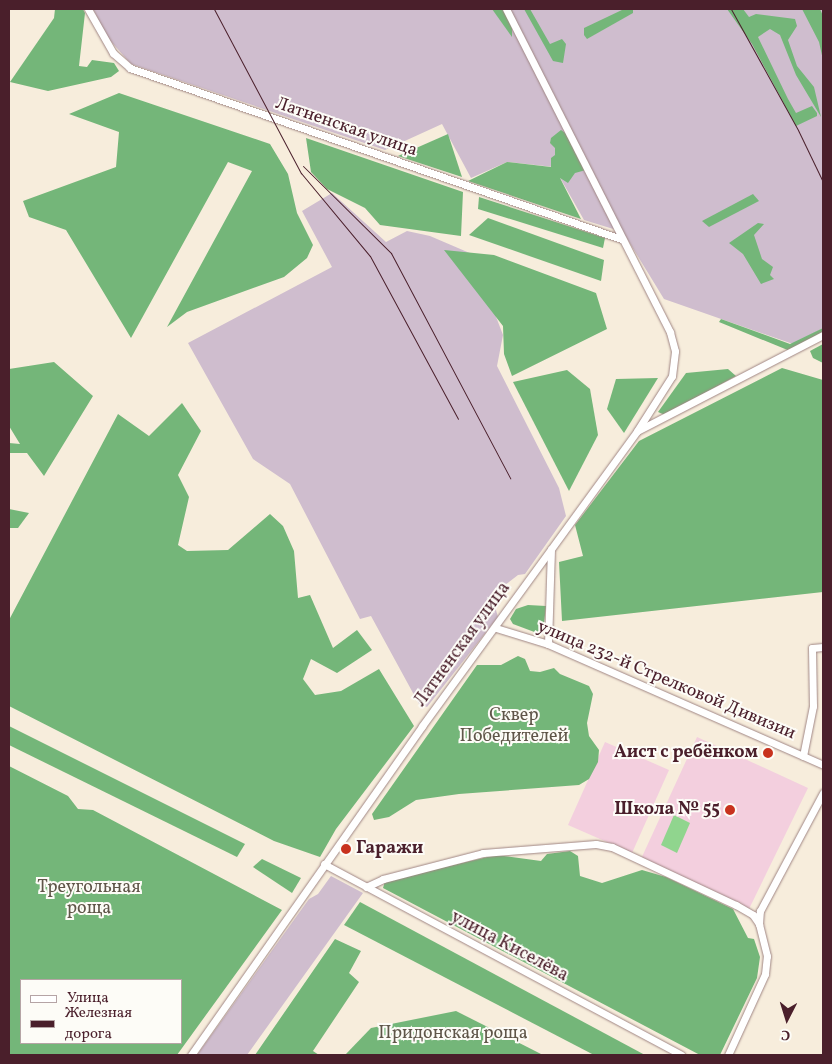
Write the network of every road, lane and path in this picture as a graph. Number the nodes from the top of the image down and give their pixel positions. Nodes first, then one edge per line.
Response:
1 (88, 9) edge
2 (506, 9) edge
3 (621, 239) junction
4 (823, 335) edge
5 (637, 431) junction
6 (551, 549) junction
7 (496, 628) junction
8 (548, 644) junction
9 (823, 647) edge
10 (804, 756) junction
11 (823, 765) edge
12 (823, 793) edge
13 (324, 864) junction
14 (366, 887) junction
15 (759, 924) junction
16 (191, 1055) edge
17 (681, 1055) edge
18 (728, 1055) edge

1 - 3 street, Латненская улица
2 - 3 street, Латненская улица
3 - 5 street, Латненская улица
4 - 5 street
5 - 6 street, Латненская улица
6 - 7 street, Латненская улица
6 - 8 street
7 - 8 street, улица 232-й Стрелковой Дивизии
7 - 13 street, Латненская улица
8 - 10 street, улица 232-й Стрелковой Дивизии
9 - 10 street
10 - 11 street, улица 232-й Стрелковой Дивизии
12 - 15 street
13 - 14 street, улица Киселёва
13 - 16 street, Латненская улица
14 - 15 street
14 - 17 street, улица Киселёва
15 - 18 street

